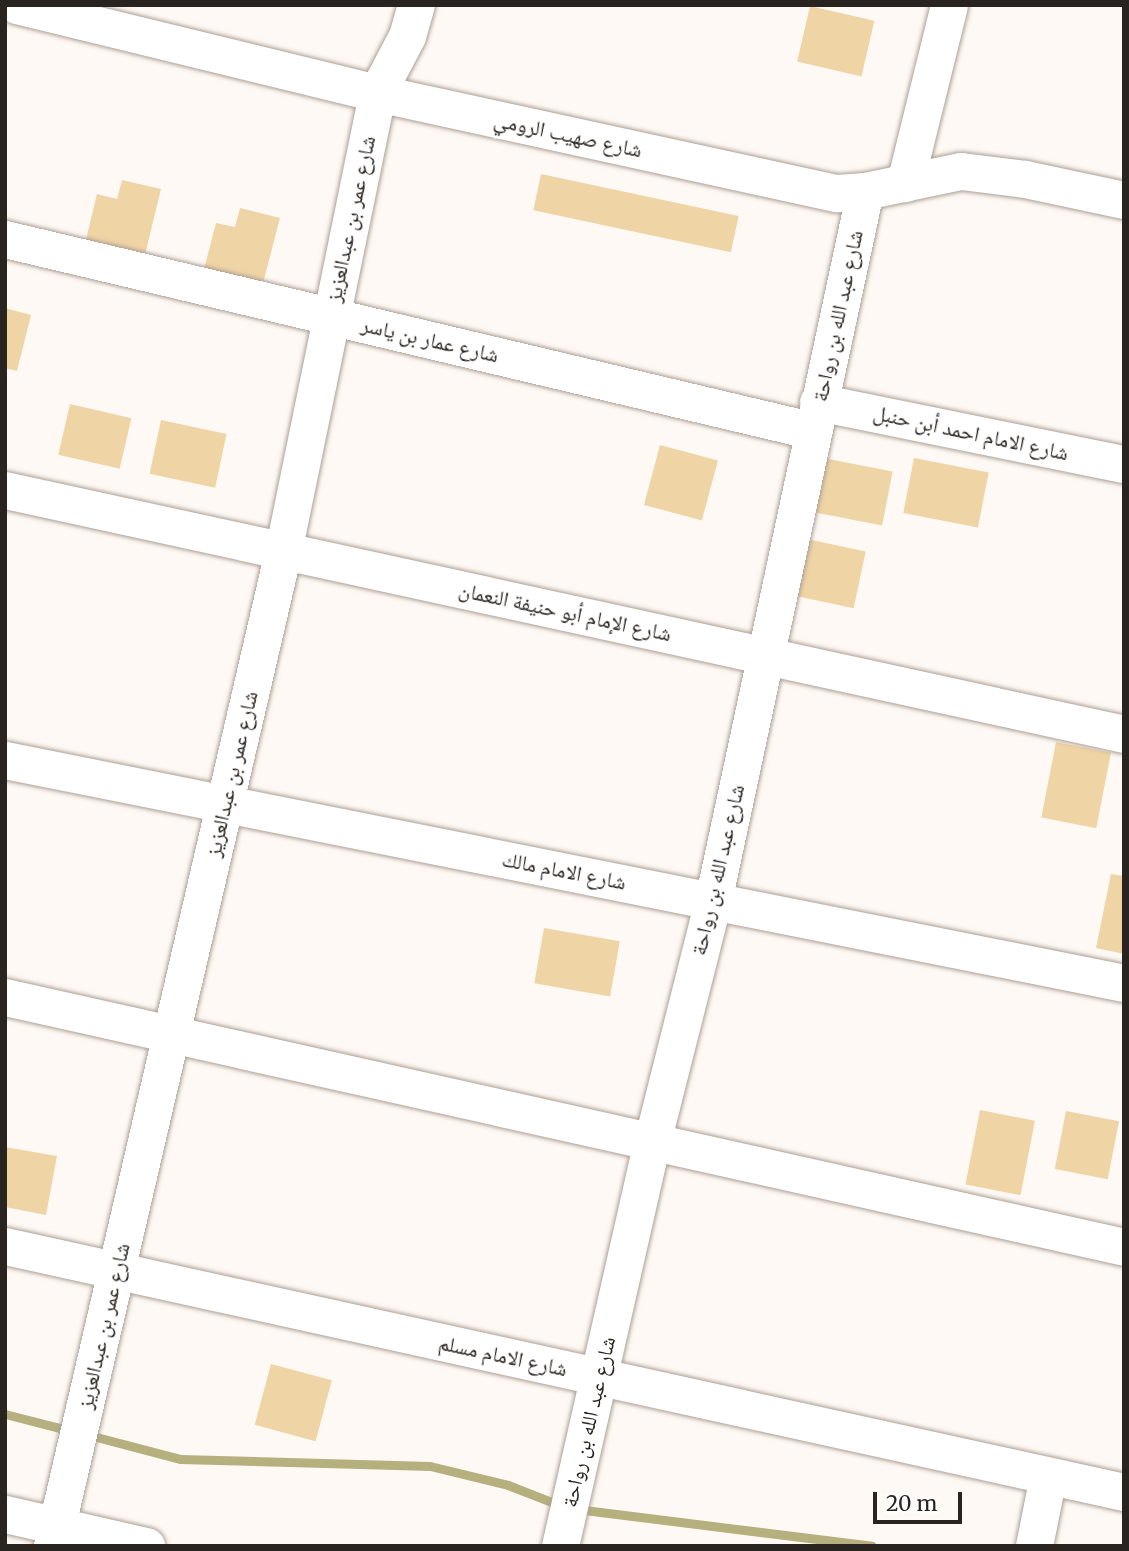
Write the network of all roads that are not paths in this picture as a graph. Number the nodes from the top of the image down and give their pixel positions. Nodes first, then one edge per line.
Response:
1 (16, 5) edge
2 (416, 5) edge
3 (949, 5) edge
4 (115, 17) edge
5 (377, 93) junction
6 (905, 183) junction
7 (865, 191) junction
8 (1124, 201) edge
9 (5, 239) edge
10 (331, 317) junction
11 (816, 416) junction
12 (1124, 464) edge
13 (5, 490) edge
14 (283, 552) junction
15 (767, 655) junction
16 (1124, 734) edge
17 (5, 760) edge
18 (225, 803) junction
19 (713, 901) junction
20 (1124, 983) edge
21 (5, 997) edge
22 (172, 1034) junction
23 (652, 1142) junction
24 (5, 1246) edge
25 (1124, 1247) edge
26 (117, 1272) junction
27 (598, 1377) junction
28 (1048, 1476) junction
29 (1124, 1492) edge
30 (5, 1514) edge
31 (54, 1536) edge
32 (146, 1546) edge
33 (560, 1546) edge
34 (1034, 1546) edge

1 - 4 street, شارع صهيب الرومي
2 - 5 street, شارع عمر بن عبدالعزيز
3 - 6 street
4 - 5 street, شارع صهيب الرومي
5 - 7 street, شارع صهيب الرومي
5 - 10 street, شارع عمر بن عبدالعزيز
6 - 7 street, شارع صهيب الرومي
6 - 8 street, شارع صهيب الرومي
7 - 11 street, شارع عبد الله بن رواحة
9 - 10 street, شارع عمار بن ياسر
10 - 11 street, شارع عمار بن ياسر
10 - 14 street, شارع عمر بن عبدالعزيز
11 - 12 street, شارع الامام احمد أبن حنبل
11 - 15 street, شارع عبد الله بن رواحة
13 - 14 street, شارع الإمام أبو حنيفة النعمان
14 - 15 street, شارع الإمام أبو حنيفة النعمان
14 - 18 street, شارع عمر بن عبدالعزيز
15 - 16 street, شارع الإمام أبو حنيفة النعمان
15 - 19 street, شارع عبد الله بن رواحة
17 - 18 street, شارع الامام مالك
18 - 19 street, شارع الامام مالك
18 - 22 street, شارع عمر بن عبدالعزيز
19 - 20 street, شارع الامام مالك
19 - 23 street, شارع عبد الله بن رواحة
21 - 22 street
22 - 23 street
22 - 26 street, شارع عمر بن عبدالعزيز
23 - 25 street
23 - 27 street, شارع عبد الله بن رواحة
24 - 26 street, شارع الامام مسلم
26 - 27 street, شارع الامام مسلم
26 - 31 street, شارع عمر بن عبدالعزيز
27 - 28 street, شارع الامام مسلم
27 - 33 street, شارع عبد الله بن رواحة
28 - 29 street, شارع الامام مسلم
28 - 34 street
30 - 31 street
31 - 32 street

